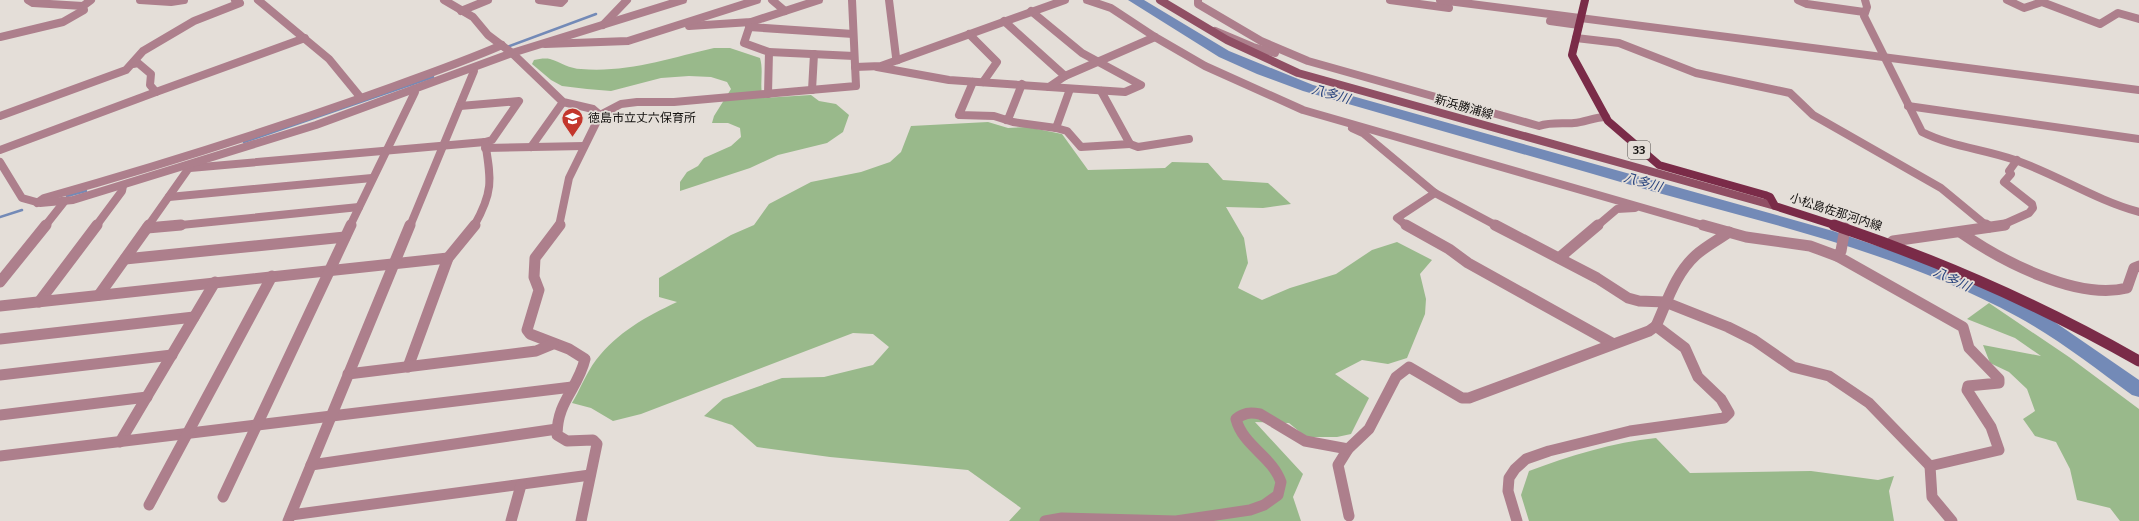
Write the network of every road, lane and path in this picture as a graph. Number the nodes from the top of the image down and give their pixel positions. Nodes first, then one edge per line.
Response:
1 (28, 0) edge
2 (91, 0) edge
3 (140, 0) edge
4 (184, 0) edge
5 (249, 0) edge
6 (258, 0) edge
7 (444, 0) edge
8 (488, 0) edge
9 (539, 0) edge
10 (564, 0) edge
11 (627, 0) edge
12 (683, 0) edge
13 (757, 0) edge
14 (772, 0) edge
15 (819, 0) edge
16 (852, 0) edge
17 (889, 0) edge
18 (1065, 0) edge
19 (1087, 0) edge
20 (1160, 0) edge
21 (1198, 0) edge
22 (1390, 0) edge
23 (1440, 0) edge
24 (1798, 0) edge
25 (1865, 0) edge
26 (2007, 0) edge
27 (237, 1) edge
28 (1583, 1) edge
29 (83, 6) junction
30 (461, 11) junction
31 (785, 11) junction
32 (1031, 11) junction
33 (1864, 12) junction
34 (2139, 18) edge
35 (1004, 21) junction
36 (1580, 21) junction
37 (603, 25) junction
38 (750, 25) junction
39 (673, 27) junction
40 (1210, 32) junction
41 (853, 34) junction
42 (969, 34) junction
43 (1155, 36) junction
44 (0, 37) edge
45 (305, 38) junction
46 (1576, 38) junction
47 (541, 44) junction
48 (502, 45) junction
49 (769, 52) junction
50 (512, 53) junction
51 (814, 54) junction
52 (1294, 55) junction
53 (854, 56) junction
54 (1885, 59) junction
55 (898, 60) junction
56 (1099, 61) junction
57 (133, 64) junction
58 (855, 67) junction
59 (877, 67) junction
60 (473, 68) junction
61 (1065, 76) junction
62 (973, 82) junction
63 (983, 82) junction
64 (1022, 84) junction
65 (1049, 87) junction
66 (414, 89) junction
67 (1070, 89) junction
68 (812, 90) junction
69 (2139, 90) edge
70 (1101, 91) junction
71 (156, 92) junction
72 (768, 94) junction
73 (361, 98) junction
74 (563, 102) junction
75 (460, 106) junction
76 (1908, 106) junction
77 (600, 115) junction
78 (0, 116) edge
79 (1606, 117) junction
80 (1336, 119) junction
81 (1006, 120) junction
82 (1056, 128) junction
83 (1189, 139) dead end
84 (2139, 139) edge
85 (1130, 144) junction
86 (485, 145) junction
87 (443, 146) junction
88 (584, 146) junction
89 (531, 147) junction
90 (0, 150) edge
91 (385, 150) junction
92 (2017, 160) junction
93 (0, 162) edge
94 (190, 166) junction
95 (372, 178) junction
96 (124, 186) junction
97 (1436, 193) junction
98 (169, 197) junction
99 (64, 202) junction
100 (37, 203) junction
101 (359, 206) junction
102 (1775, 206) junction
103 (1645, 207) junction
104 (2139, 212) edge
105 (1989, 227) junction
106 (147, 228) junction
107 (1844, 229) junction
108 (1729, 232) junction
109 (1960, 232) junction
110 (345, 237) junction
111 (1890, 244) junction
112 (1839, 254) junction
113 (448, 258) junction
114 (1559, 258) junction
115 (125, 259) junction
116 (394, 263) junction
117 (2139, 266) edge
118 (329, 270) junction
119 (272, 276) junction
120 (0, 282) edge
121 (215, 282) junction
122 (99, 295) junction
123 (39, 302) junction
124 (1665, 302) junction
125 (0, 306) edge
126 (194, 318) junction
127 (1656, 326) junction
128 (0, 339) edge
129 (553, 344) junction
130 (1612, 344) junction
131 (172, 355) junction
132 (2139, 361) edge
133 (408, 367) junction
134 (348, 374) junction
135 (0, 375) edge
136 (572, 387) junction
137 (147, 397) junction
138 (0, 415) edge
139 (331, 416) junction
140 (256, 425) junction
141 (556, 429) junction
142 (187, 434) junction
143 (120, 442) junction
144 (1348, 449) junction
145 (0, 456) edge
146 (311, 465) junction
147 (1930, 466) junction
148 (590, 475) junction
149 (521, 485) junction
150 (223, 497) dead end
151 (149, 505) dead end
152 (1349, 516) dead end
153 (290, 518) edge
154 (511, 521) edge
155 (581, 521) edge
156 (1045, 521) edge
157 (1517, 521) edge
158 (1952, 521) edge

1 - 29 street
2 - 29 street
3 - 4 street
5 - 27 street
6 - 45 street
7 - 30 street
8 - 30 street
9 - 10 street
11 - 37 street
12 - 37 street
13 - 39 street
14 - 31 street
15 - 31 street
16 - 41 street
17 - 55 street
18 - 32 street
19 - 43 street
20 - 40 main road, 新浜勝浦線
21 - 52 street
22 - 36 street
23 - 36 street
24 - 33 street
25 - 33 street
26 - 34 street
27 - 57 street
28 - 36 main road, 小松島佐那河内線 / 33
29 - 44 street
30 - 48 street
31 - 38 street
32 - 35 street
32 - 56 street
33 - 54 street
35 - 42 street
35 - 61 street
36 - 46 main road, 小松島佐那河内線 / 33
36 - 54 street
37 - 47 street
38 - 39 street
38 - 41 street
38 - 49 street
39 - 47 street
40 - 52 street
40 - 102 main road, 新浜勝浦線
41 - 53 street
42 - 55 street
42 - 63 street
43 - 56 street
43 - 80 street
45 - 71 street
45 - 73 street
46 - 79 main road, 小松島佐那河内線 / 33
46 - 105 street
47 - 50 street
48 - 50 street
48 - 73 street
49 - 51 street
49 - 72 street
50 - 60 street
50 - 74 street
51 - 53 street
51 - 68 street
52 - 79 street
53 - 58 street
54 - 69 street
54 - 76 street
55 - 59 street
56 - 61 street
56 - 70 street
57 - 71 street
57 - 78 street
58 - 59 street
58 - 68 street
59 - 62 street
60 - 66 street
60 - 75 street
61 - 65 street
62 - 63 street
62 - 81 street
63 - 64 street
64 - 65 street
64 - 81 street
65 - 67 street
66 - 91 street
66 - 94 street
67 - 70 street
67 - 82 street
68 - 72 street
70 - 85 street
71 - 90 street
72 - 77 street
73 - 100 street
74 - 77 street
74 - 89 street
75 - 86 street
75 - 87 street
76 - 84 street
76 - 92 street
77 - 88 street
79 - 102 main road, 小松島佐那河内線 / 33
80 - 97 street
80 - 103 street
81 - 82 street
82 - 85 street
83 - 85 street
86 - 87 street
86 - 89 street
86 - 113 street
87 - 91 street
87 - 116 street
88 - 89 street
88 - 129 street
91 - 94 street
91 - 95 street
92 - 104 street
92 - 105 street
93 - 100 street
94 - 96 street
94 - 98 street
95 - 98 street
95 - 101 street
96 - 99 street
96 - 123 street
97 - 114 street
97 - 130 street
98 - 106 street
99 - 100 street
99 - 120 street
101 - 106 street
101 - 110 street
102 - 107 main road, 小松島佐那河内線 / 33
103 - 108 street
103 - 114 street
105 - 109 street
106 - 115 street
107 - 111 main road, 小松島佐那河内線 / 33
107 - 112 street
108 - 112 street
108 - 124 street
109 - 111 street
109 - 117 street
110 - 115 street
110 - 118 street
111 - 132 main road, 小松島佐那河内線 / 33
112 - 147 street
113 - 116 street
113 - 133 street
114 - 124 street
115 - 122 street
116 - 118 street
116 - 134 street
118 - 119 street
118 - 140 street
119 - 121 street
119 - 142 street
121 - 122 street
121 - 126 street
122 - 123 street
123 - 125 street
124 - 127 street
124 - 147 street
126 - 128 street
126 - 131 street
127 - 130 street
127 - 157 street
129 - 133 street
129 - 136 street
130 - 144 street
131 - 135 street
131 - 137 street
133 - 134 street
134 - 139 street
136 - 139 street
136 - 141 street
137 - 138 street
137 - 143 street
139 - 140 street
139 - 146 street
140 - 142 street
140 - 150 street
141 - 146 street
141 - 148 street
142 - 143 street
142 - 151 street
143 - 145 street
144 - 152 street
144 - 156 street
146 - 153 street
147 - 158 street
148 - 149 street
148 - 155 street
149 - 153 street
149 - 154 street

